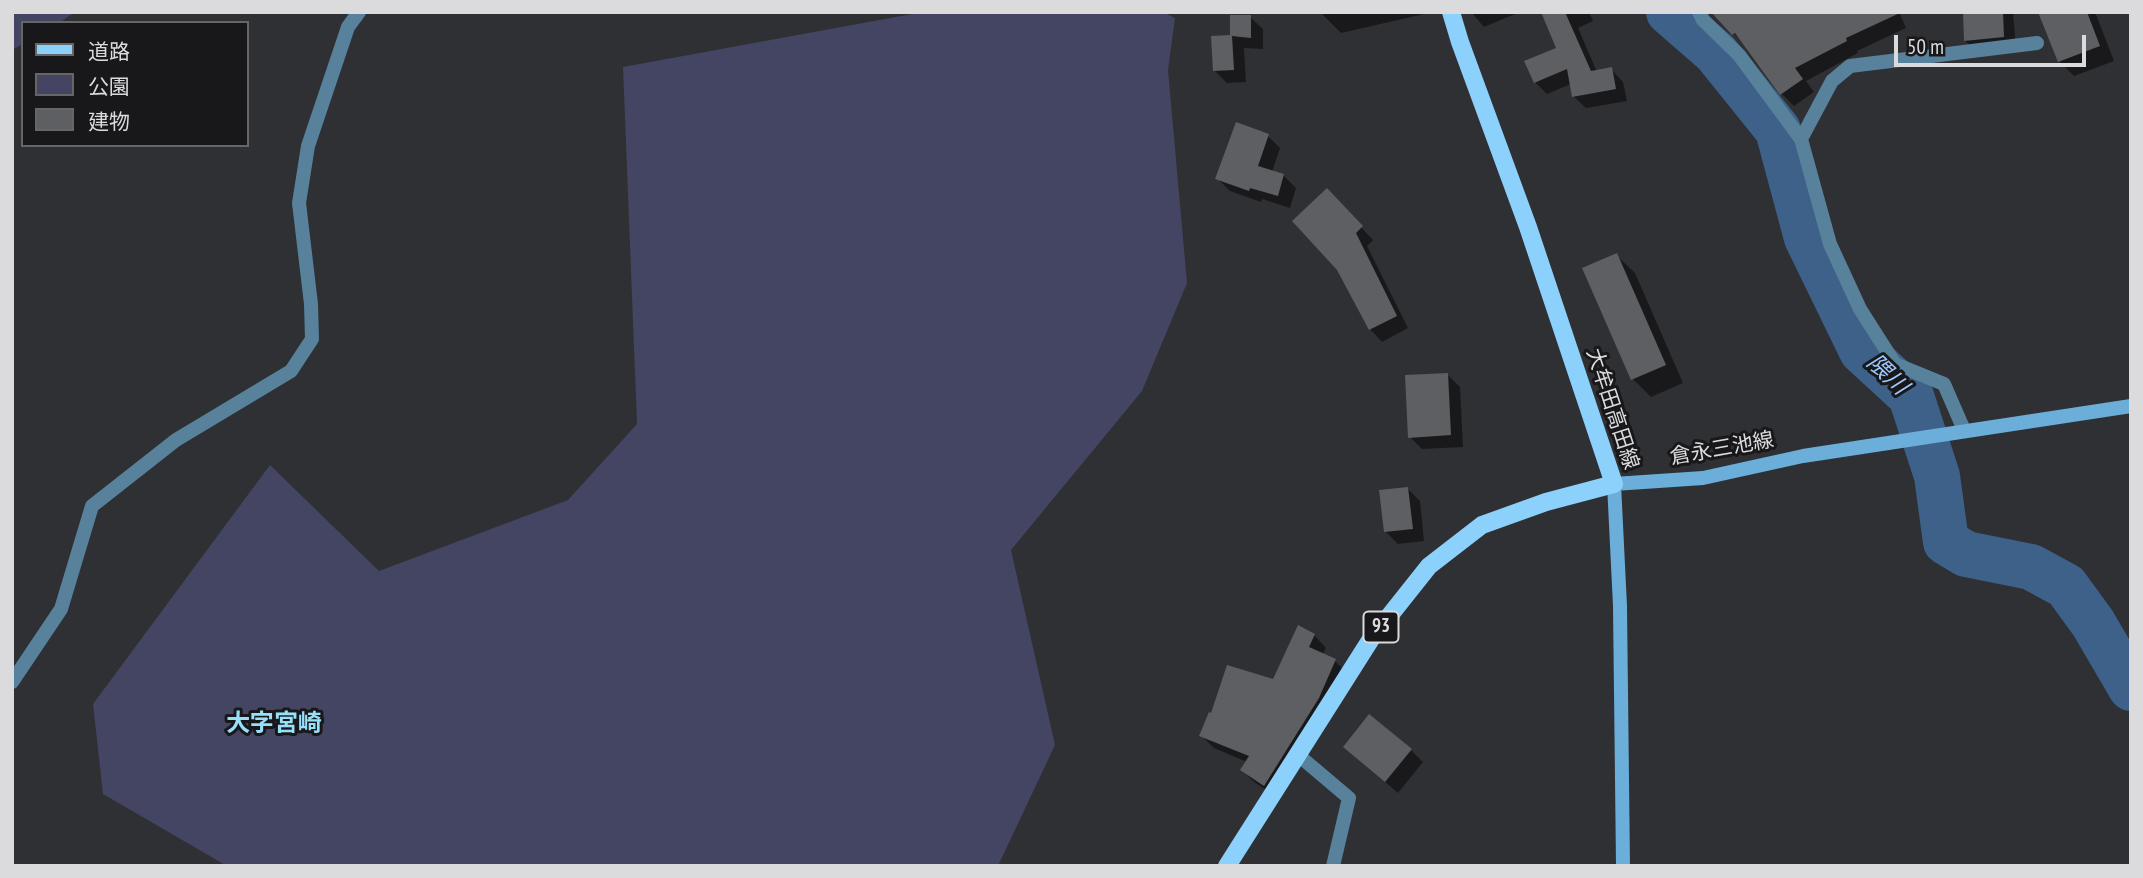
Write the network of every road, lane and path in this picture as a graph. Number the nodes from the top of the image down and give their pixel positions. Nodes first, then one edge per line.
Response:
1 (359, 12) edge
2 (1451, 12) edge
3 (1699, 12) edge
4 (2037, 43) dead end
5 (1801, 139) junction
6 (2131, 405) edge
7 (1964, 430) junction
8 (1614, 484) junction
9 (12, 682) edge
10 (1297, 754) junction
11 (1227, 866) edge
12 (1333, 866) edge
13 (1623, 866) edge

1 - 9 street
2 - 8 main road, 大牟田高田線
3 - 5 street
4 - 5 street
5 - 7 street
6 - 7 main road, 倉永三池線
7 - 8 main road, 倉永三池線
8 - 10 main road, 大牟田高田線 / 93
8 - 13 main road
10 - 11 main road, 大牟田高田線 / 93
10 - 12 street

